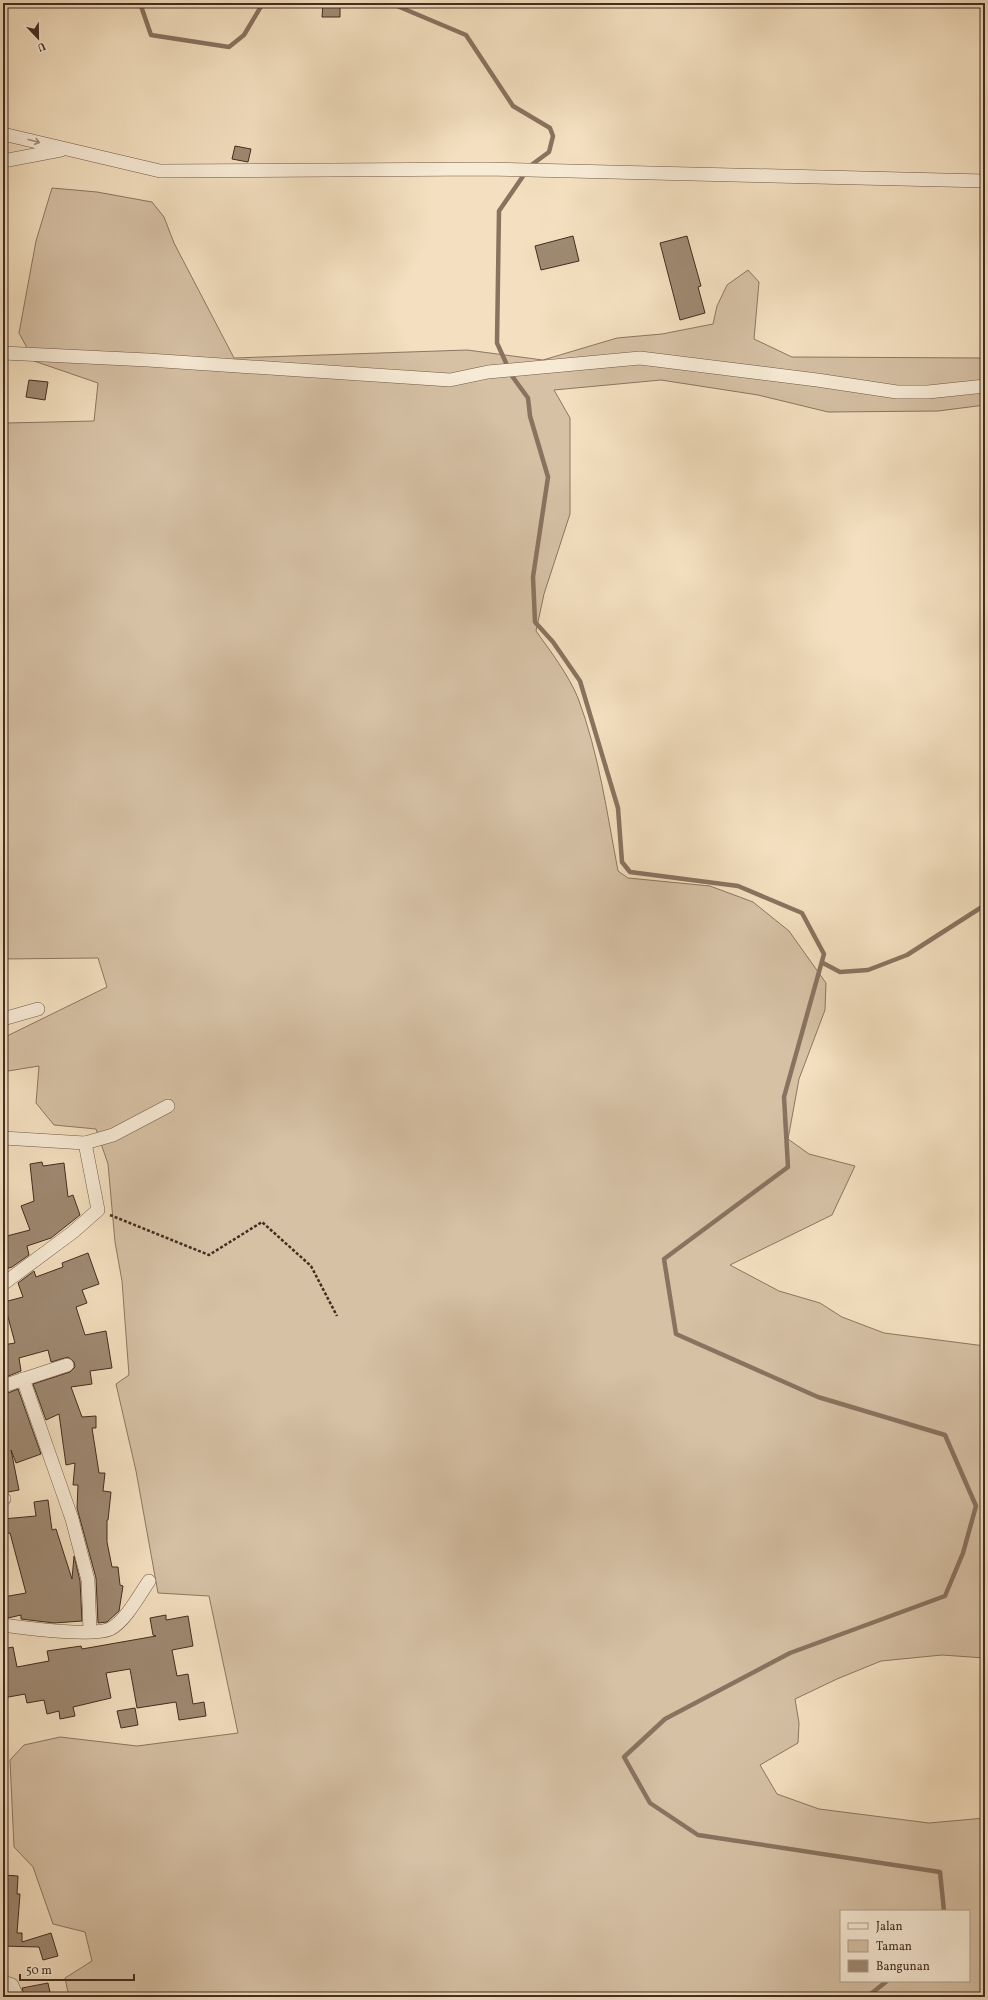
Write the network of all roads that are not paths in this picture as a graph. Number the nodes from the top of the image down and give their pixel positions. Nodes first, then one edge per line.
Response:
1 (3, 134) edge
2 (65, 150) junction
3 (3, 160) edge
4 (985, 181) edge
5 (3, 354) edge
6 (985, 386) edge
7 (38, 1009) dead end
8 (3, 1018) edge
9 (168, 1106) dead end
10 (3, 1138) edge
11 (85, 1143) junction
12 (3, 1284) edge
13 (67, 1366) dead end
14 (23, 1379) junction
15 (3, 1384) edge
16 (149, 1581) dead end
17 (3, 1625) edge
18 (90, 1631) junction
19 (3, 1982) edge
20 (17, 1997) edge

1 -> 2 street
2 - 3 street
2 - 4 street
5 - 6 street
7 - 8 street
9 - 11 street
10 - 11 street
11 - 12 street
13 - 14 street
14 - 15 street
14 - 18 street
16 - 18 street
17 - 18 street
19 - 20 street

